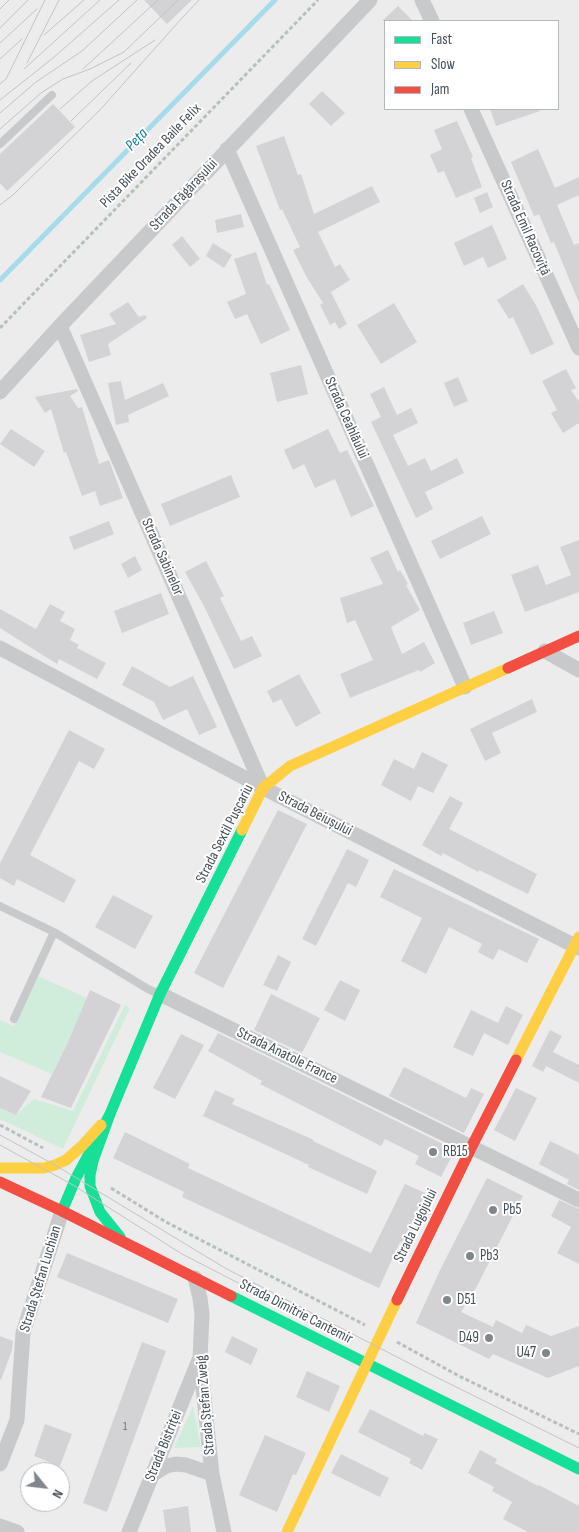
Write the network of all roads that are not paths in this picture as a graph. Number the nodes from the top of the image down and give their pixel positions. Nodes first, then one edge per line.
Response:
1 (370, 0) edge
2 (422, 0) edge
3 (432, 20) edge
4 (52, 95) dead end
5 (471, 110) edge
6 (0, 144) edge
7 (227, 149) junction
8 (60, 326) junction
9 (579, 348) edge
10 (0, 392) edge
11 (579, 636) edge
12 (0, 648) edge
13 (545, 651) junction
14 (579, 670) edge
15 (465, 687) junction
16 (263, 788) junction
17 (0, 906) edge
18 (54, 932) junction
19 (578, 943) edge
20 (160, 994) junction
21 (14, 1019) dead end
22 (110, 1114) junction
23 (472, 1146) junction
24 (0, 1168) edge
25 (0, 1182) edge
26 (579, 1200) edge
27 (62, 1211) junction
28 (126, 1243) junction
29 (195, 1278) junction
30 (200, 1359) junction
31 (366, 1364) junction
32 (0, 1464) edge
33 (579, 1469) edge
34 (153, 1474) junction
35 (212, 1474) junction
36 (222, 1525) edge
37 (0, 1526) edge
38 (18, 1532) edge
39 (128, 1532) edge
40 (231, 1532) edge
41 (287, 1532) edge

1 - 7 street, Strada Făgărașului
2 - 3 street
4 - 6 lane
5 - 9 street, Strada Emil Racoviță
7 - 8 street, Strada Făgărașului
7 - 15 street, Strada Ceahlăului
8 - 10 street, Strada Făgărașului
8 - 16 street, Strada Sabinelor
11 - 13 street, Strada Sextil Pușcariu
12 - 16 street, Strada Beiușului
13 - 14 street
13 - 15 street, Strada Sextil Pușcariu
15 - 16 street, Strada Sextil Pușcariu
16 - 19 street, Strada Beiușului
16 - 20 street, Strada Sextil Pușcariu
17 - 18 lane, Strada Anatole France
18 - 20 lane, Strada Anatole France
18 - 21 lane
19 - 23 street, Strada Lugojului
20 - 22 street, Strada Sextil Pușcariu
20 - 23 street, Strada Anatole France
22 - 24 street
22 - 27 street, Strada Sextil Pușcariu
22 - 28 street
23 - 26 street, Strada Anatole France
23 - 31 street, Strada Lugojului
25 - 27 street, Strada Dimitrie Cantemir
27 - 28 street, Strada Dimitrie Cantemir
27 - 32 street, Strada Ștefan Luchian
28 - 29 street, Strada Dimitrie Cantemir
29 - 30 street, Strada Ștefan Zweig
29 - 31 street, Strada Dimitrie Cantemir
30 - 34 street, Strada Bistriței
30 - 35 street, Strada Ștefan Zweig
31 - 33 street, Strada Dimitrie Cantemir
31 - 41 street, Strada Lugojului
34 - 35 street
34 - 39 street, Strada Bistriței
35 - 36 street, Strada Ștefan Zweig
36 - 40 street
37 - 38 street

